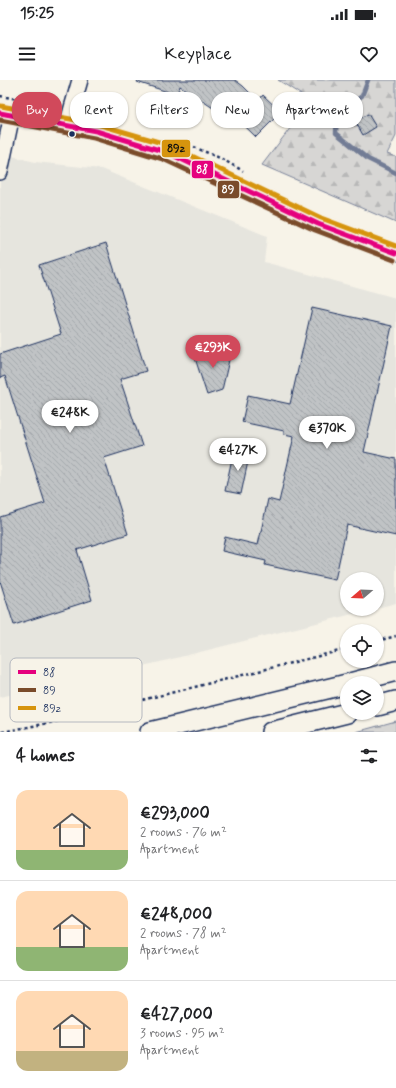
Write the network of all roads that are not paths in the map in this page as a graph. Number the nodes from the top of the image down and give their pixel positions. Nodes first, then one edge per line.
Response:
1 (80, 80) edge
2 (6, 114) edge
3 (67, 125) junction
4 (0, 172) edge
5 (396, 253) edge
6 (396, 671) edge
7 (376, 676) edge
8 (340, 685) edge
9 (396, 701) edge
10 (384, 704) edge
11 (340, 715) edge
12 (150, 732) edge
13 (271, 732) edge

1 - 3 street
2 - 3 street
2 - 4 street
3 - 5 street
6 - 7 main road
8 - 12 main road
9 - 10 main road
11 - 13 main road

